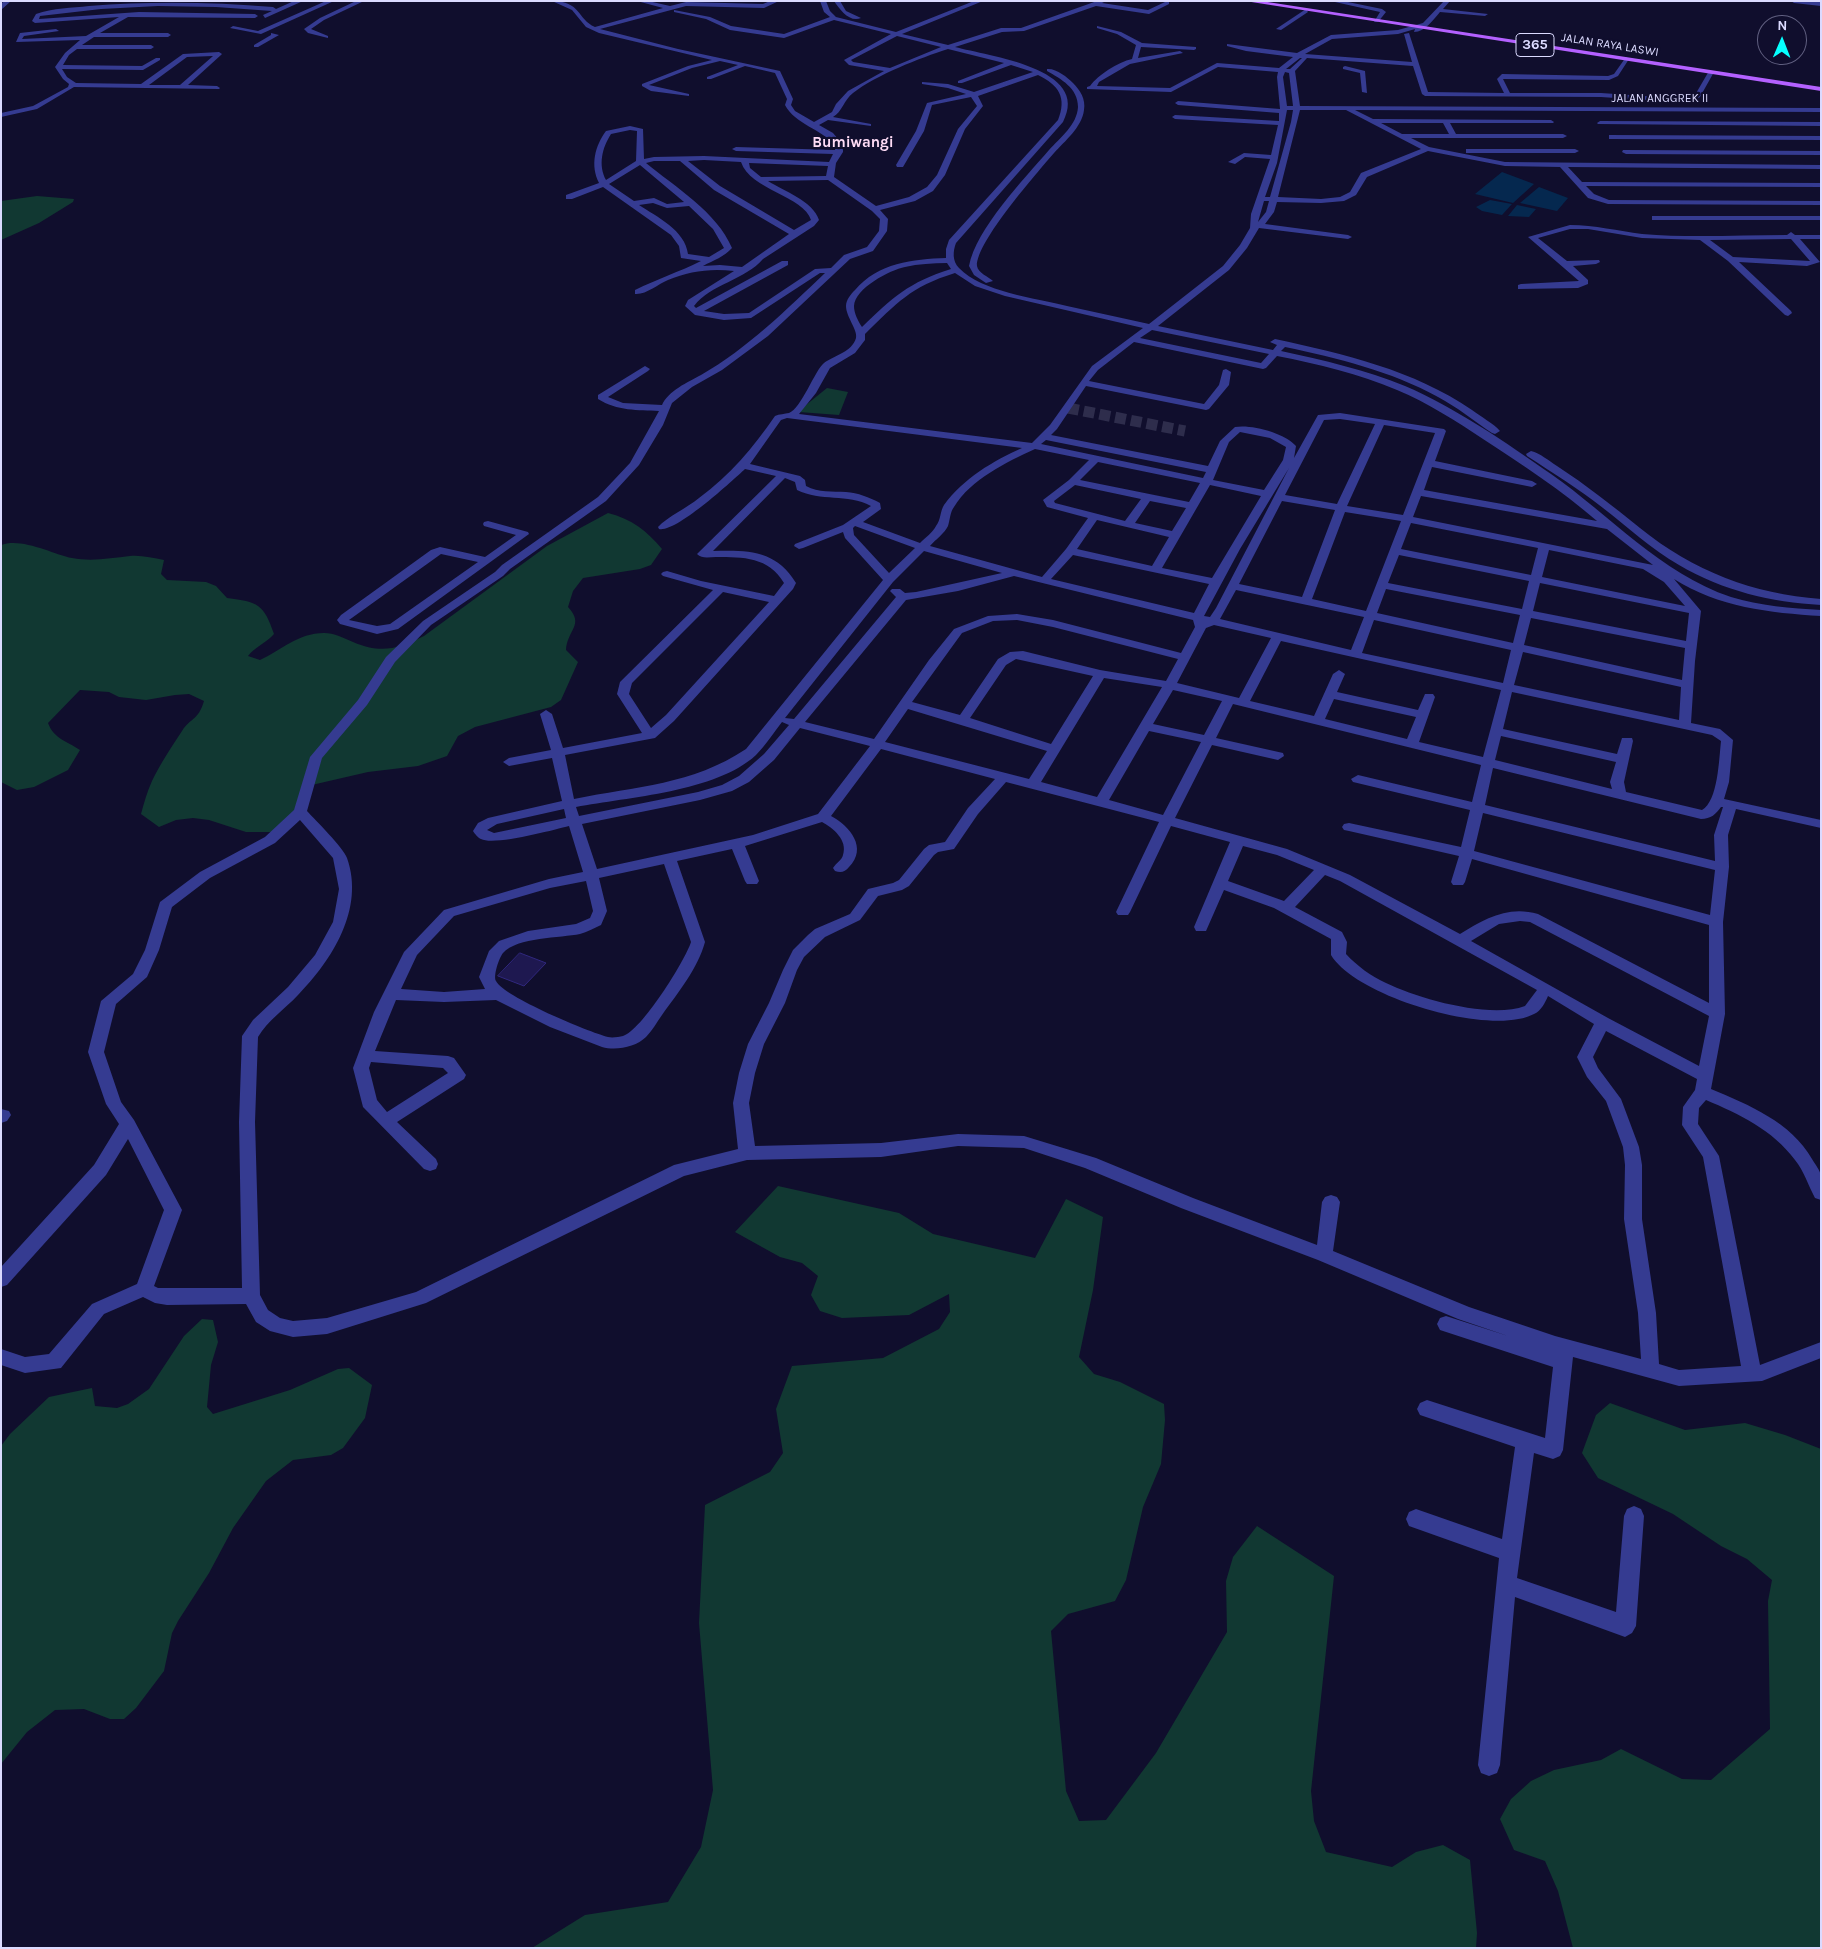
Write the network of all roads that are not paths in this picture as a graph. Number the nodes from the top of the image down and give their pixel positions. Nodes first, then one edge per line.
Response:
1 (8, 1) edge
2 (264, 1) edge
3 (300, 1) edge
4 (331, 1) edge
5 (361, 1) edge
6 (555, 1) edge
7 (640, 1) edge
8 (776, 1) edge
9 (823, 1) edge
10 (837, 1) edge
11 (980, 1) edge
12 (1103, 1) edge
13 (1158, 1) edge
14 (1248, 1) edge
15 (1447, 1) edge
16 (1794, 1) edge
17 (217, 2) edge
18 (1169, 2) edge
19 (1338, 2) edge
20 (138, 3) edge
21 (289, 3) edge
22 (1096, 4) junction
23 (1821, 4) edge
24 (764, 6) junction
25 (1, 8) edge
26 (669, 9) junction
27 (274, 10) junction
28 (1440, 10) junction
29 (30, 11) dead end
30 (1306, 11) junction
31 (53, 12) junction
32 (746, 12) dead end
33 (127, 14) junction
34 (204, 14) junction
35 (301, 14) junction
36 (1486, 14) dead end
37 (255, 16) junction
38 (327, 16) junction
39 (834, 18) junction
40 (1376, 21) junction
41 (125, 23) dead end
42 (112, 24) junction
43 (1420, 26) junction
44 (1099, 27) dead end
45 (90, 28) dead end
46 (233, 28) junction
47 (593, 29) junction
48 (61, 30) dead end
49 (1279, 30) dead end
50 (259, 32) junction
51 (899, 32) junction
52 (1407, 34) junction
53 (90, 36) junction
54 (168, 36) dead end
55 (326, 37) dead end
56 (1139, 45) junction
57 (1229, 45) dead end
58 (256, 46) dead end
59 (952, 46) junction
60 (76, 47) junction
61 (151, 47) dead end
62 (1194, 48) dead end
63 (1180, 54) dead end
64 (1299, 56) junction
65 (1307, 57) junction
66 (64, 58) junction
67 (74, 58) dead end
68 (158, 59) dead end
69 (723, 59) junction
70 (1626, 59) junction
71 (1135, 60) junction
72 (1011, 63) junction
73 (744, 64) junction
74 (1299, 64) junction
75 (1416, 64) junction
76 (1308, 65) dead end
77 (58, 67) junction
78 (1025, 67) junction
79 (1335, 68) dead end
80 (892, 70) junction
81 (1281, 70) junction
82 (1292, 71) junction
83 (1039, 72) junction
84 (1711, 72) junction
85 (1010, 74) dead end
86 (1546, 76) junction
87 (710, 78) dead end
88 (999, 78) dead end
89 (1590, 78) junction
90 (1609, 78) junction
91 (960, 82) dead end
92 (924, 83) dead end
93 (73, 85) junction
94 (142, 87) junction
95 (1598, 87) junction
96 (182, 88) junction
97 (217, 88) dead end
98 (1092, 88) junction
99 (1062, 89) junction
100 (1074, 89) junction
101 (1821, 89) edge
102 (992, 90) junction
103 (1365, 92) dead end
104 (975, 94) junction
105 (1425, 94) junction
106 (687, 95) dead end
107 (1551, 95) junction
108 (1601, 95) junction
109 (1508, 96) junction
110 (1178, 103) dead end
111 (1582, 103) dead end
112 (1296, 108) junction
113 (1345, 108) junction
114 (1284, 109) junction
115 (1426, 109) junction
116 (1541, 109) junction
117 (1588, 110) junction
118 (1632, 110) junction
119 (1732, 110) junction
120 (1821, 110) edge
121 (1, 115) edge
122 (1175, 117) dead end
123 (827, 118) junction
124 (1062, 121) junction
125 (1372, 121) junction
126 (1445, 121) junction
127 (1074, 122) junction
128 (1551, 122) junction
129 (1282, 123) junction
130 (1748, 123) junction
131 (1600, 124) junction
132 (1645, 124) junction
133 (1821, 124) edge
134 (815, 125) junction
135 (869, 125) dead end
136 (1397, 136) junction
137 (1454, 136) junction
138 (1563, 136) junction
139 (1048, 137) junction
140 (1612, 137) junction
141 (1763, 137) junction
142 (1821, 138) edge
143 (1062, 139) junction
144 (736, 149) dead end
145 (1427, 149) junction
146 (1575, 151) junction
147 (839, 152) junction
148 (1439, 152) junction
149 (1626, 152) junction
150 (1781, 153) junction
151 (1821, 153) edge
152 (1274, 157) junction
153 (681, 158) junction
154 (744, 160) junction
155 (640, 162) junction
156 (1232, 162) dead end
157 (832, 164) junction
158 (900, 165) dead end
159 (1563, 166) junction
160 (1587, 166) junction
161 (1638, 166) junction
162 (1722, 166) junction
163 (1797, 166) junction
164 (1821, 166) edge
165 (1020, 167) junction
166 (1035, 169) junction
167 (1728, 172) dead end
168 (1270, 173) junction
169 (1281, 174) junction
170 (830, 178) junction
171 (759, 179) junction
172 (1735, 179) dead end
173 (604, 184) junction
174 (1579, 184) junction
175 (1741, 185) junction
176 (1821, 185) edge
177 (569, 197) dead end
178 (1261, 199) junction
179 (1275, 199) junction
180 (1759, 203) junction
181 (1821, 203) edge
182 (632, 204) junction
183 (690, 204) junction
184 (986, 207) junction
185 (875, 209) junction
186 (1003, 209) junction
187 (1655, 218) dead end
188 (1774, 218) junction
189 (1821, 218) edge
190 (986, 219) junction
191 (1256, 226) junction
192 (1787, 231) junction
193 (793, 233) junction
194 (1348, 237) dead end
195 (1821, 237) edge
196 (1702, 238) junction
197 (708, 259) junction
198 (1731, 259) junction
199 (950, 260) junction
200 (1596, 262) dead end
201 (785, 263) dead end
202 (1565, 264) junction
203 (693, 269) junction
204 (744, 270) junction
205 (832, 270) junction
206 (956, 270) junction
207 (1521, 287) dead end
208 (638, 292) dead end
209 (695, 312) junction
210 (1788, 313) dead end
211 (1155, 321) junction
212 (860, 332) junction
213 (1132, 338) junction
214 (1264, 340) dead end
215 (1279, 348) junction
216 (645, 368) dead end
217 (1082, 382) junction
218 (1200, 398) dead end
219 (665, 408) junction
220 (792, 416) junction
221 (1381, 421) junction
222 (1468, 425) junction
223 (1440, 431) junction
224 (1046, 437) junction
225 (1073, 443) junction
226 (1034, 446) junction
227 (1081, 456) junction
228 (1096, 459) junction
229 (1429, 464) junction
230 (743, 465) junction
231 (784, 474) junction
232 (1209, 476) junction
233 (1073, 482) junction
234 (1532, 484) dead end
235 (1417, 492) junction
236 (1274, 496) junction
237 (1147, 497) junction
238 (1192, 506) junction
239 (1341, 507) junction
240 (1094, 516) junction
241 (1406, 519) junction
242 (488, 524) dead end
243 (851, 525) junction
244 (1128, 525) junction
245 (1608, 526) junction
246 (662, 527) dead end
247 (1177, 535) junction
248 (799, 546) dead end
249 (923, 546) junction
250 (1544, 548) junction
251 (1070, 551) junction
252 (1395, 551) junction
253 (487, 561) junction
254 (506, 567) junction
255 (1155, 570) junction
256 (1014, 573) junction
257 (667, 574) dead end
258 (1536, 579) junction
259 (1044, 581) junction
260 (889, 582) junction
261 (1214, 582) junction
262 (1382, 585) junction
263 (1232, 586) junction
264 (721, 588) junction
265 (902, 597) junction
266 (776, 600) junction
267 (1306, 601) junction
268 (1821, 602) edge
269 (1695, 611) junction
270 (1527, 613) junction
271 (1821, 613) edge
272 (1371, 616) junction
273 (1214, 621) junction
274 (1200, 622) junction
275 (1278, 636) junction
276 (1690, 645) junction
277 (1517, 647) junction
278 (1355, 655) junction
279 (1184, 657) junction
280 (1100, 674) junction
281 (1339, 674) dead end
282 (1170, 685) junction
283 (1688, 685) junction
284 (1508, 688) junction
285 (1330, 694) junction
286 (1429, 697) dead end
287 (1229, 700) junction
288 (1243, 703) junction
289 (905, 704) junction
290 (546, 714) dead end
291 (1423, 715) junction
292 (778, 719) junction
293 (963, 720) junction
294 (1318, 721) junction
295 (797, 723) junction
296 (1146, 726) junction
297 (1685, 726) junction
298 (1496, 731) junction
299 (650, 735) junction
300 (1627, 740) dead end
301 (1208, 741) junction
302 (1412, 744) junction
303 (877, 745) junction
304 (1055, 748) junction
305 (558, 753) junction
306 (1278, 756) dead end
307 (1622, 759) junction
308 (509, 762) dead end
309 (1488, 762) junction
310 (1004, 776) junction
311 (1358, 779) dead end
312 (1033, 784) junction
313 (1619, 793) junction
314 (1101, 802) junction
315 (1725, 803) junction
316 (569, 805) junction
317 (1478, 807) junction
318 (300, 812) junction
319 (823, 817) junction
320 (1167, 820) junction
321 (574, 821) junction
322 (1821, 824) edge
323 (1349, 827) dead end
324 (1238, 840) junction
325 (737, 844) junction
326 (1467, 853) junction
327 (669, 859) junction
328 (1722, 867) junction
329 (840, 868) dead end
330 (1323, 869) junction
331 (591, 874) junction
332 (752, 881) dead end
333 (1458, 882) dead end
334 (1220, 883) junction
335 (1286, 908) junction
336 (1123, 912) dead end
337 (1716, 922) junction
338 (1201, 927) dead end
339 (1460, 941) junction
340 (1546, 988) junction
341 (391, 994) junction
342 (498, 994) junction
343 (1717, 1014) junction
344 (1603, 1022) junction
345 (364, 1056) junction
346 (1704, 1084) junction
347 (385, 1121) junction
348 (128, 1124) junction
349 (747, 1153) junction
350 (430, 1164) dead end
351 (1821, 1193) edge
352 (1331, 1202) dead end
353 (1324, 1255) junction
354 (1, 1280) edge
355 (144, 1288) junction
356 (251, 1296) junction
357 (1446, 1324) dead end
358 (1821, 1350) edge
359 (1565, 1354) junction
360 (1, 1357) edge
361 (1650, 1370) junction
362 (1752, 1374) junction
363 (1428, 1409) dead end
364 (1526, 1441) junction
365 (1634, 1516) dead end
366 (1416, 1519) dead end
367 (1511, 1552) junction
368 (1506, 1584) junction
369 (1489, 1765) dead end

1 - 25 street
2 - 21 street
3 - 21 street
4 - 35 street
5 - 38 street
6 - 47 street
7 - 26 street
8 - 24 street
9 - 39 street
10 - 51 street
11 - 51 street
12 - 22 street
13 - 18 street
14 - 30 main road, JALAN RAYA LASWI / 365
15 - 28 street
16 - 23 street
17 - 20 street
17 - 27 street
17 - 34 street
18 - 22 street
19 - 40 street
20 - 31 street
20 - 33 street
21 - 27 street
22 - 59 street
24 - 26 street
24 - 32 street
26 - 39 street
26 - 47 street
27 - 35 street
27 - 37 street
27 - 46 street
28 - 36 street
28 - 43 street
29 - 31 street
30 - 40 main road, JALAN RAYA LASWI / 365
30 - 49 street
31 - 33 street
33 - 34 street
33 - 42 street
34 - 37 street
35 - 38 street
35 - 50 street
37 - 46 street
38 - 55 street
39 - 51 street
40 - 43 main road, JALAN RAYA LASWI / 365
41 - 42 street
42 - 45 street
42 - 53 street
43 - 52 street
43 - 64 street
43 - 70 main road, JALAN RAYA LASWI / 365
44 - 56 street
46 - 50 street
47 - 69 street
48 - 53 street
50 - 58 street
51 - 59 street
51 - 80 street
52 - 65 street
52 - 75 street
53 - 54 street
53 - 60 street
56 - 62 street
56 - 71 street
57 - 64 street
59 - 72 street
59 - 80 street
59 - 100 street
60 - 61 street
60 - 66 street
63 - 71 street
64 - 65 street
64 - 81 street
65 - 74 street
65 - 75 street
66 - 67 street
66 - 77 street
68 - 77 street
69 - 73 street
69 - 106 street
70 - 84 main road, JALAN RAYA LASWI / 365
70 - 90 street
71 - 98 street
72 - 78 street
72 - 91 street
73 - 87 street
73 - 134 street
74 - 76 street
74 - 82 street
75 - 105 street
77 - 93 street
78 - 83 street
78 - 85 street
79 - 103 street
80 - 123 street
81 - 82 street
81 - 98 street
81 - 114 street
82 - 112 street
83 - 99 street
83 - 102 street
84 - 101 main road, JALAN RAYA LASWI / 365
84 - 108 street
86 - 89 street
86 - 107 street
86 - 109 street
88 - 102 street
89 - 90 street
89 - 95 street
90 - 95 street
92 - 104 street
93 - 94 street
93 - 121 street
94 - 96 street
94 - 96 street
95 - 108 street
96 - 97 street
98 - 100 street
99 - 100 street
99 - 124 street
100 - 127 street
102 - 104 street
104 - 158 street
104 - 185 street
105 - 109 street
105 - 115 street
107 - 108 street
107 - 109 street
110 - 114 street, JALAN ANGGREK II
111 - 117 street
112 - 113 street, JALAN ANGGREK II
112 - 114 street, JALAN ANGGREK II
112 - 169 street
113 - 115 street, JALAN ANGGREK II
113 - 125 street
114 - 129 street
115 - 116 street, JALAN ANGGREK II
116 - 117 street, JALAN ANGGREK II
116 - 128 street
117 - 118 street, JALAN ANGGREK II
117 - 131 street
118 - 119 street, JALAN ANGGREK II
118 - 132 street
119 - 120 street, JALAN ANGGREK II
119 - 130 street
122 - 129 street
123 - 134 street
123 - 135 street
124 - 127 street
124 - 139 street
125 - 126 street
125 - 136 street
126 - 128 street
126 - 137 street
127 - 143 street
128 - 138 street
129 - 152 street
130 - 132 street
130 - 133 street
130 - 141 street
131 - 132 street
131 - 140 street
134 - 147 street
136 - 137 street
136 - 145 street
137 - 138 street
138 - 146 street
139 - 143 street
139 - 165 street
140 - 141 street
140 - 149 street
141 - 142 street
141 - 150 street
143 - 166 street
144 - 147 street
145 - 148 street
145 - 179 street
146 - 148 street
146 - 160 street
147 - 157 street
148 - 159 street
149 - 150 street
149 - 161 street
150 - 151 street
150 - 163 street
152 - 156 street
152 - 168 street
153 - 154 street
153 - 155 street
153 - 193 street
154 - 157 street
154 - 171 street
155 - 173 street
155 - 173 street
155 - 183 street
157 - 170 street
159 - 160 street
159 - 174 street
160 - 161 street
161 - 162 street
162 - 163 street
162 - 167 street
163 - 164 street
165 - 166 street
165 - 184 street
166 - 186 street
168 - 169 street
168 - 178 street
169 - 179 street
170 - 171 street
170 - 185 street
171 - 193 street
172 - 175 street
173 - 177 street
173 - 182 street
174 - 175 street
174 - 180 street
175 - 176 street
175 - 180 street
178 - 179 street
178 - 191 street
179 - 191 street
180 - 181 street
180 - 188 street
182 - 183 street
182 - 197 street
183 - 197 street
184 - 186 street
184 - 190 street
185 - 205 street
186 - 190 street
187 - 188 street
188 - 189 street
188 - 192 street
190 - 199 street
190 - 211 street
191 - 194 street
191 - 211 street
192 - 195 street
192 - 196 street
192 - 198 street
193 - 204 street
196 - 198 street
196 - 202 street
197 - 203 street
198 - 210 street
199 - 206 street
199 - 212 street
200 - 202 street
201 - 209 street
202 - 207 street
203 - 204 street
203 - 208 street
204 - 209 street
205 - 209 street
205 - 219 street
206 - 211 street
206 - 212 street
211 - 213 street
211 - 215 street
212 - 220 street
213 - 215 street
213 - 217 street
214 - 215 street
215 - 222 street
215 - 268 street
216 - 219 street
217 - 218 street
217 - 224 street
219 - 254 street
220 - 226 street
220 - 230 street
221 - 223 street
221 - 236 street
221 - 239 street
222 - 223 street
222 - 245 street
223 - 229 street
224 - 225 street
224 - 226 street
225 - 227 street
225 - 232 street
226 - 227 street
226 - 249 street
227 - 228 street
228 - 232 street
228 - 233 street
229 - 234 street
229 - 235 street
230 - 231 street
230 - 246 street
231 - 243 street
231 - 266 street
232 - 236 street
232 - 236 street
232 - 238 street
233 - 237 street
233 - 240 street
235 - 241 street
235 - 245 street
236 - 239 street
236 - 261 street
236 - 263 street
237 - 238 street
237 - 244 street
238 - 247 street
239 - 241 street
239 - 267 street
240 - 244 street
240 - 251 street
241 - 250 street
241 - 252 street
242 - 253 street
243 - 248 street
243 - 249 street
243 - 260 street
244 - 247 street
245 - 271 street
247 - 255 street
249 - 256 street
249 - 260 street
250 - 258 street
250 - 269 street
251 - 255 street
251 - 259 street
252 - 258 street
252 - 262 street
253 - 253 street
253 - 254 street
254 - 318 street
255 - 261 street
256 - 259 street
256 - 265 street
257 - 264 street
258 - 269 street
258 - 270 street
259 - 274 street
260 - 265 street
260 - 292 street
261 - 274 street
262 - 270 street
262 - 272 street
263 - 267 street
263 - 273 street
264 - 266 street
264 - 299 street
265 - 295 street
266 - 299 street
267 - 272 street
269 - 276 street
270 - 276 street
270 - 277 street
272 - 277 street
272 - 278 street
273 - 274 street
273 - 275 street
274 - 279 street
275 - 278 street
275 - 288 street
276 - 283 street
277 - 283 street
277 - 284 street
278 - 284 street
279 - 282 street
279 - 289 street
280 - 282 street
280 - 293 street
280 - 304 street
281 - 285 street
282 - 287 street
282 - 296 street
283 - 297 street
284 - 297 street
284 - 298 street
285 - 291 street
285 - 294 street
286 - 291 street
287 - 288 street
287 - 301 street
288 - 294 street
289 - 293 street
289 - 303 street
290 - 305 street
291 - 302 street
292 - 295 street
292 - 316 street
293 - 304 street
294 - 302 street
295 - 303 street
295 - 321 street
296 - 301 street
296 - 314 street
297 - 315 street
298 - 307 street
298 - 309 street
299 - 305 street
300 - 307 street
301 - 306 street
301 - 320 street
302 - 309 street
303 - 310 street
303 - 319 street
304 - 312 street
305 - 308 street
305 - 316 street
307 - 313 street
309 - 313 street
309 - 317 street
310 - 312 street
310 - 349 street
311 - 317 street
312 - 314 street
313 - 315 street
314 - 320 street
315 - 322 street
315 - 328 street
316 - 321 street
316 - 321 street
317 - 326 street
317 - 328 street
318 - 348 street
318 - 356 street
319 - 325 street
319 - 329 street
320 - 324 street
320 - 336 street
321 - 331 street
323 - 326 street
324 - 330 street
324 - 334 street
325 - 327 street
325 - 332 street
326 - 333 street
326 - 337 street
327 - 331 street
327 - 342 street
328 - 337 street
330 - 335 street
330 - 339 street
331 - 341 street
331 - 342 street
334 - 335 street
334 - 338 street
335 - 340 street
337 - 343 street
339 - 340 street
339 - 343 street
340 - 344 street
341 - 342 street
341 - 345 street
343 - 346 street
344 - 346 street
344 - 361 street
345 - 347 street
345 - 347 street
346 - 351 street
346 - 362 street
347 - 350 street
348 - 354 street
348 - 355 street
349 - 353 street
349 - 356 street
352 - 353 street
353 - 359 street
355 - 356 street
355 - 360 street
357 - 359 street
358 - 362 street
359 - 361 street
359 - 364 street
361 - 362 street
363 - 364 street
364 - 367 street
365 - 368 street
366 - 367 street
367 - 368 street
368 - 369 street

